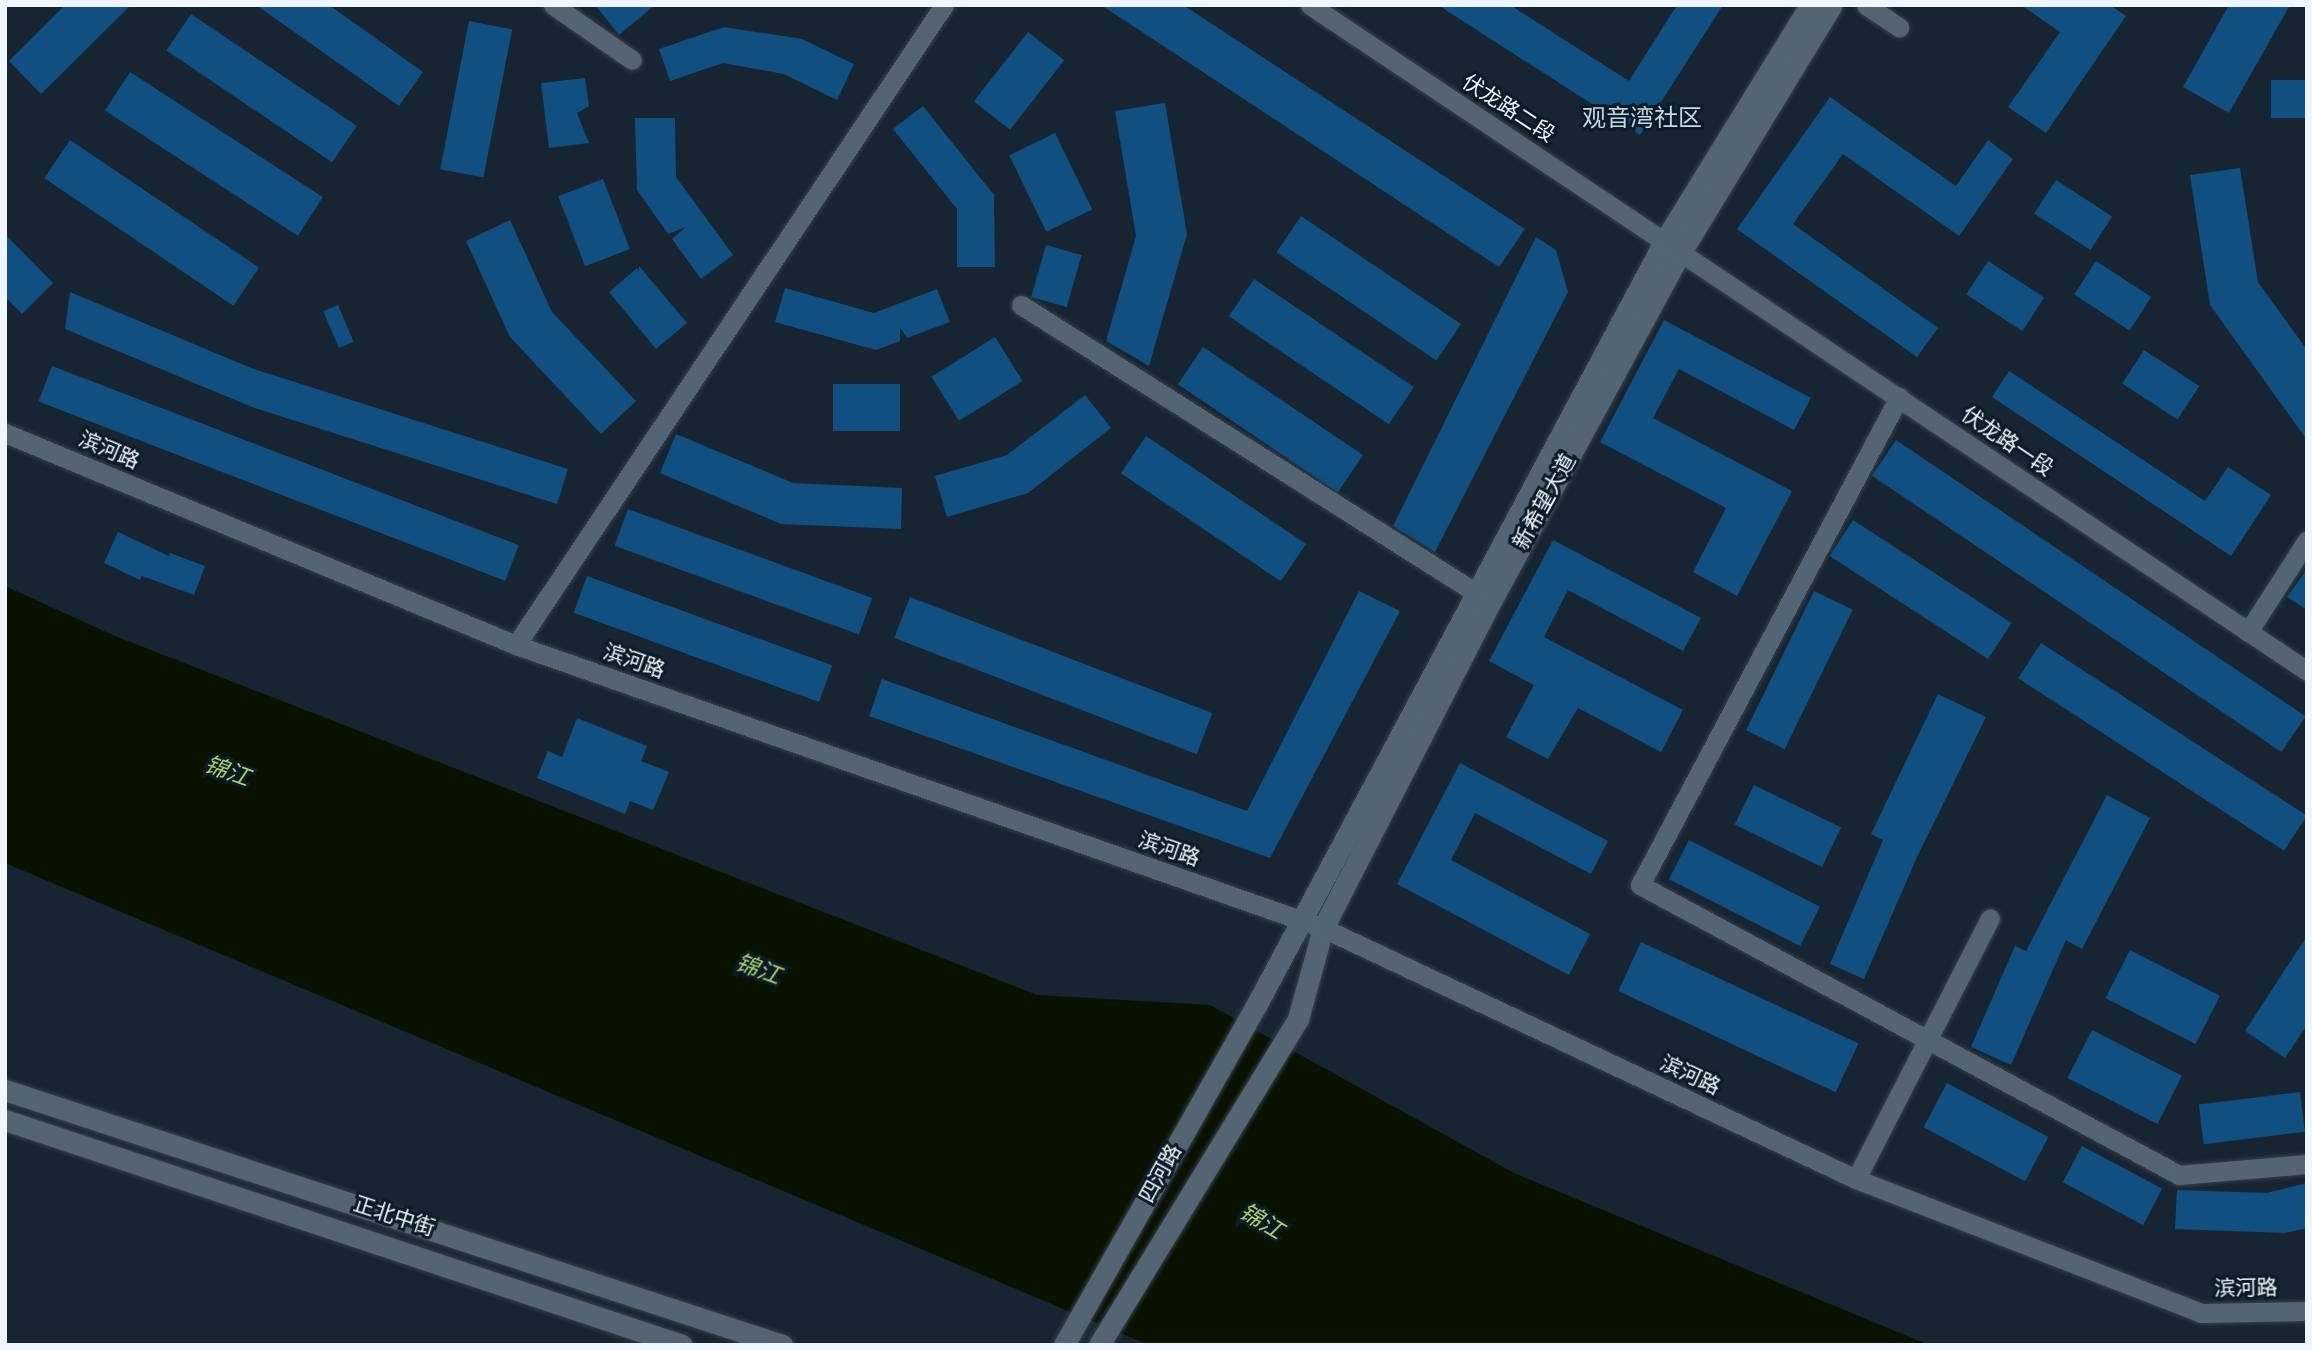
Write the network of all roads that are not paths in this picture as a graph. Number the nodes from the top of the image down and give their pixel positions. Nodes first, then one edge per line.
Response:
1 (553, 5) edge
2 (943, 5) edge
3 (1310, 5) edge
4 (1810, 5) edge
5 (1832, 5) edge
6 (1866, 5) edge
7 (1899, 27) dead end
8 (632, 60) dead end
9 (1673, 246) junction
10 (1021, 305) dead end
11 (1899, 397) junction
12 (5, 433) edge
13 (2307, 540) edge
14 (1478, 594) junction
15 (2248, 632) junction
16 (516, 645) junction
17 (2307, 671) edge
18 (1990, 918) dead end
19 (1298, 919) junction
20 (1324, 928) junction
21 (1298, 1019) joint
22 (1927, 1042) junction
23 (5, 1090) edge
24 (5, 1120) edge
25 (2307, 1164) edge
26 (1856, 1179) junction
27 (2307, 1311) edge
28 (1068, 1339) edge
29 (682, 1345) edge
30 (782, 1345) edge
31 (1099, 1345) edge

1 - 8 street
2 - 16 street
3 - 9 street, 伏龙路二段
4 - 9 street
5 - 9 street, 新希望大道
6 - 7 street
9 - 11 street, 伏龙路一段
9 - 14 street, 四河路
9 - 20 street, 新希望大道
10 - 14 street
11 - 15 street, 伏龙路一段
11 - 22 street
12 - 16 street, 滨河路
13 - 15 street
14 - 19 street, 四河路
15 - 17 street, 伏龙路一段
16 - 19 street, 滨河路
18 - 22 street
19 - 20 street, 滨河路
19 - 28 street, 四河路
20 - 21 street, 新希望大道
20 - 26 street, 滨河路
21 - 31 street, 四河路
22 - 25 street
22 - 26 street
23 - 30 street, 正北中街
24 - 29 street, 正北中街
26 - 27 street, 滨河路

